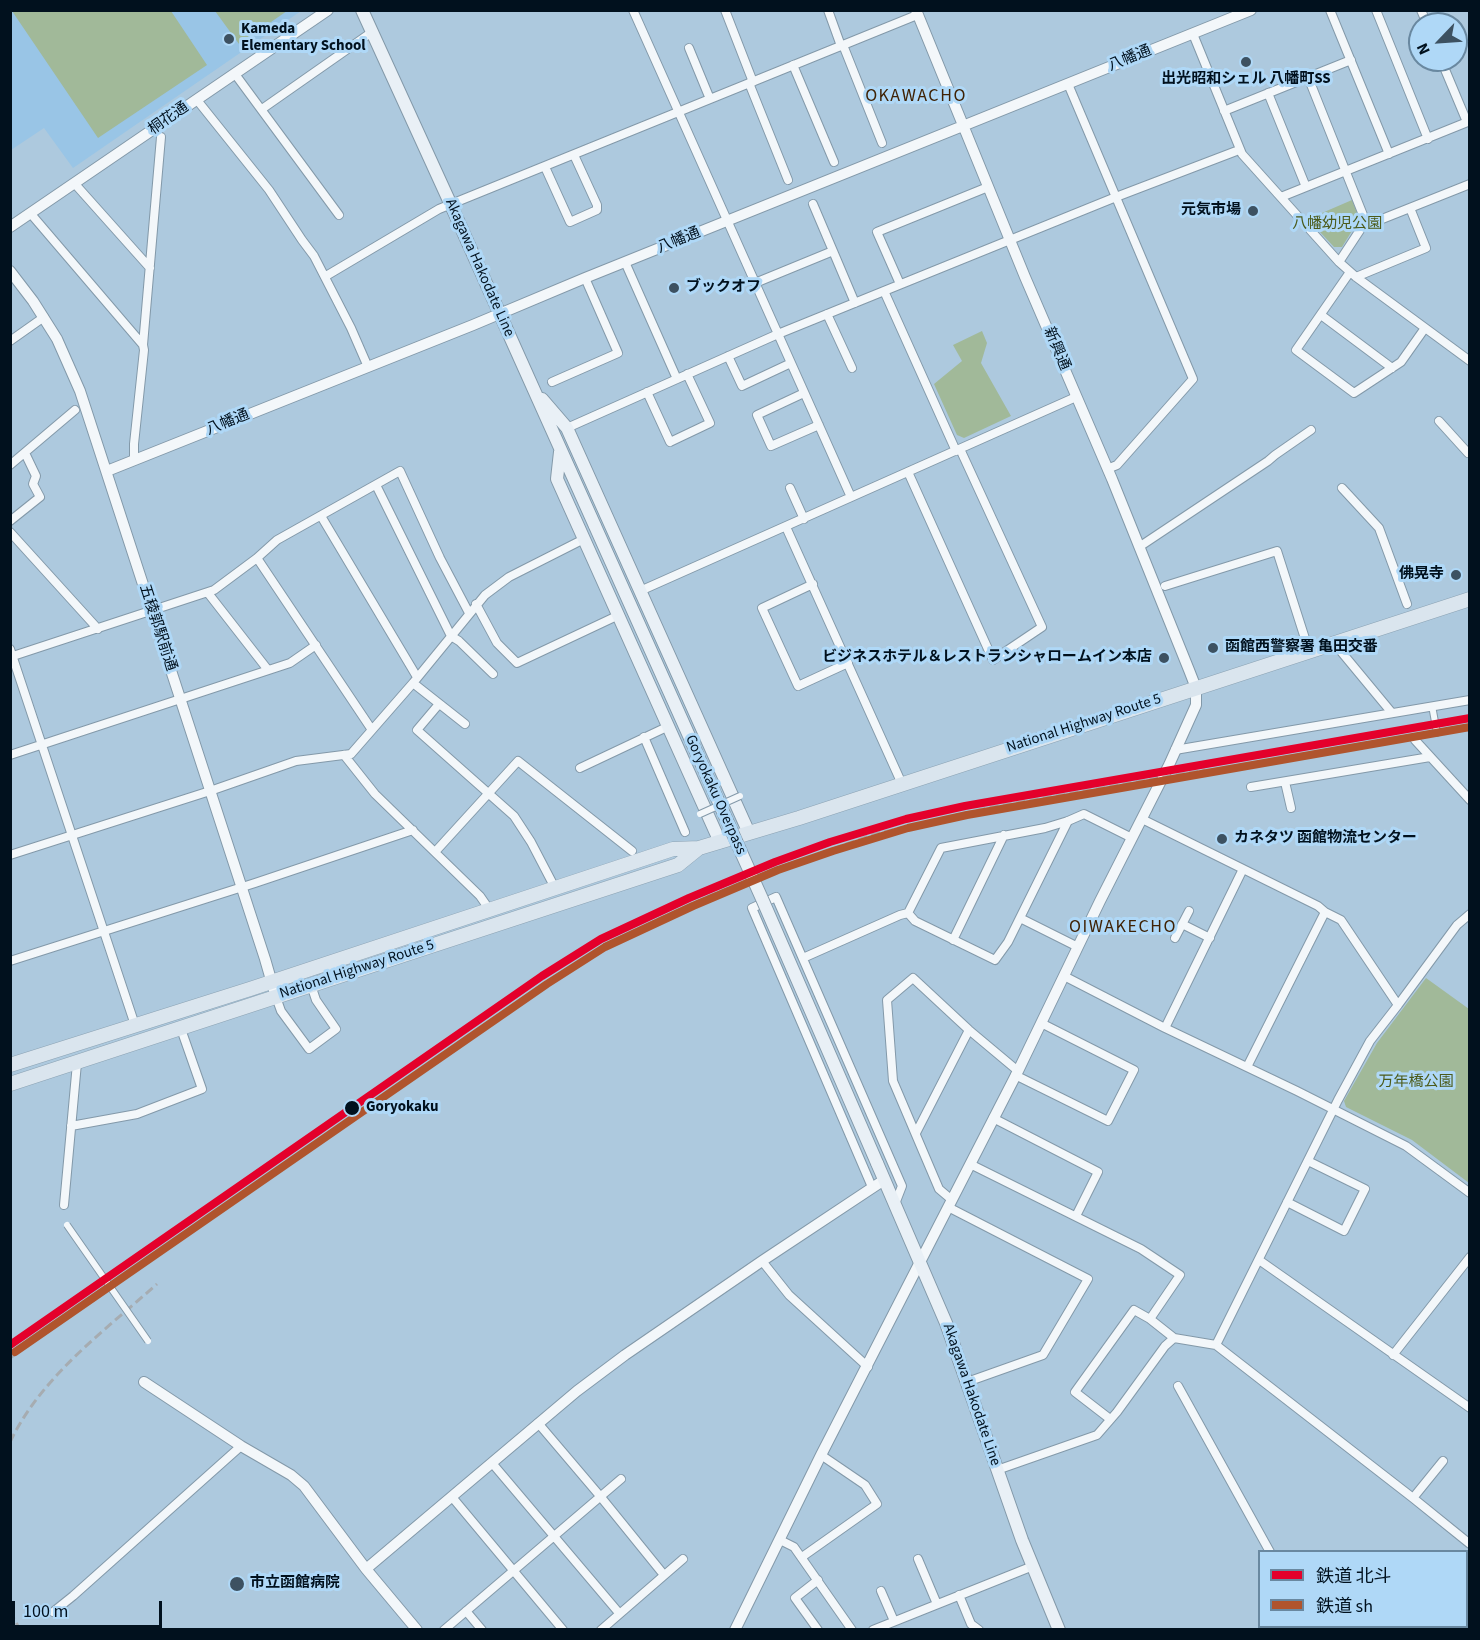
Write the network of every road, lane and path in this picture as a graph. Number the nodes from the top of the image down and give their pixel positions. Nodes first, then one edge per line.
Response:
1 (328, 10) edge
2 (362, 10) edge
3 (633, 10) edge
4 (725, 10) edge
5 (828, 10) edge
6 (1251, 10) edge
7 (1330, 10) edge
8 (1376, 10) edge
9 (916, 13) edge
10 (372, 32) junction
11 (1193, 34) junction
12 (842, 46) junction
13 (689, 48) dead end
14 (1350, 60) junction
15 (793, 65) junction
16 (1446, 72) edge
17 (235, 74) junction
18 (1308, 77) junction
19 (751, 83) junction
20 (1068, 84) junction
21 (1268, 93) junction
22 (710, 99) junction
23 (197, 100) junction
24 (262, 109) junction
25 (1224, 111) junction
26 (678, 112) junction
27 (1468, 122) edge
28 (963, 126) junction
29 (161, 137) dead end
30 (1428, 138) junction
31 (882, 143) dead end
32 (1239, 150) junction
33 (1389, 154) junction
34 (574, 155) junction
35 (834, 162) dead end
36 (545, 167) junction
37 (1346, 172) junction
38 (788, 180) dead end
39 (75, 184) junction
40 (1470, 184) edge
41 (988, 187) junction
42 (1306, 187) junction
43 (1116, 197) junction
44 (1281, 197) junction
45 (813, 204) dead end
46 (451, 205) junction
47 (1410, 208) junction
48 (32, 214) junction
49 (339, 214) dead end
50 (727, 222) junction
51 (1367, 225) junction
52 (10, 227) edge
53 (1010, 240) junction
54 (833, 250) junction
55 (625, 262) junction
56 (1339, 262) junction
57 (150, 268) junction
58 (10, 271) edge
59 (1353, 275) junction
60 (326, 276) junction
61 (585, 278) junction
62 (755, 283) junction
63 (900, 284) junction
64 (884, 291) junction
65 (855, 303) junction
66 (500, 313) junction
67 (827, 314) junction
68 (1321, 315) junction
69 (44, 317) junction
70 (1425, 328) junction
71 (778, 334) junction
72 (10, 341) edge
73 (143, 345) junction
74 (728, 356) junction
75 (1470, 361) edge
76 (791, 363) junction
77 (368, 367) junction
78 (1392, 368) junction
79 (852, 369) dead end
80 (687, 374) junction
81 (677, 379) junction
82 (552, 382) dead end
83 (532, 388) junction
84 (647, 392) junction
85 (804, 393) junction
86 (1076, 397) junction
87 (75, 410) dead end
88 (1439, 421) dead end
89 (819, 425) junction
90 (567, 428) junction
91 (1311, 430) dead end
92 (958, 450) junction
93 (560, 451) junction
94 (25, 453) junction
95 (1469, 454) edge
96 (134, 460) junction
97 (10, 465) edge
98 (1107, 469) junction
99 (107, 471) junction
100 (908, 472) junction
101 (376, 485) junction
102 (790, 488) dead end
103 (1342, 489) dead end
104 (851, 497) junction
105 (321, 516) junction
106 (804, 519) junction
107 (10, 521) edge
108 (595, 526) joint
109 (786, 527) junction
110 (10, 532) edge
111 (584, 539) junction
112 (1139, 547) junction
113 (257, 558) junction
114 (813, 584) junction
115 (1165, 586) dead end
116 (639, 591) junction
117 (208, 593) junction
118 (1470, 599) edge
119 (476, 604) junction
120 (1407, 604) dead end
121 (152, 612) junction
122 (469, 613) junction
123 (619, 615) junction
124 (98, 629) junction
125 (451, 636) junction
126 (1335, 643) junction
127 (316, 645) junction
128 (1309, 651) junction
129 (11, 654) edge
130 (848, 663) junction
131 (268, 670) junction
132 (493, 674) dead end
133 (415, 680) junction
134 (1196, 688) junction
135 (181, 700) junction
136 (1470, 700) edge
137 (440, 704) junction
138 (1433, 711) dead end
139 (1392, 713) junction
140 (465, 724) dead end
141 (669, 726) junction
142 (372, 730) junction
143 (1437, 733) dead end
144 (644, 737) junction
145 (1415, 740) dead end
146 (43, 744) junction
147 (1175, 750) junction
148 (10, 755) edge
149 (344, 755) junction
150 (1430, 757) junction
151 (580, 768) dead end
152 (1285, 782) junction
153 (902, 784) junction
154 (1251, 786) dead end
155 (210, 791) junction
156 (488, 793) junction
157 (740, 796) dead end
158 (1470, 800) edge
159 (1291, 808) dead end
160 (700, 814) dead end
161 (1142, 819) junction
162 (1068, 821) junction
163 (413, 830) junction
164 (685, 832) dead end
165 (749, 833) junction
166 (72, 835) junction
167 (1005, 835) junction
168 (1132, 838) junction
169 (720, 842) junction
170 (699, 848) junction
171 (632, 851) dead end
172 (435, 852) junction
173 (10, 855) edge
174 (1243, 869) junction
175 (241, 887) junction
176 (555, 888) junction
177 (489, 909) junction
178 (1189, 911) dead end
179 (1325, 912) junction
180 (908, 913) junction
181 (1470, 914) edge
182 (1020, 918) junction
183 (1182, 924) junction
184 (104, 931) junction
185 (1175, 938) dead end
186 (1210, 938) junction
187 (953, 940) junction
188 (1078, 947) junction
189 (803, 958) junction
190 (10, 961) edge
191 (1064, 976) junction
192 (272, 981) junction
193 (311, 985) junction
194 (276, 997) junction
195 (1398, 1005) junction
196 (1041, 1023) junction
197 (135, 1025) junction
198 (1165, 1028) junction
199 (181, 1029) junction
200 (969, 1030) junction
201 (77, 1063) junction
202 (10, 1065) edge
203 (1248, 1067) junction
204 (1017, 1073) junction
205 (10, 1084) edge
206 (1334, 1109) junction
207 (993, 1118) junction
208 (71, 1126) junction
209 (916, 1133) junction
210 (1308, 1161) junction
211 (877, 1163) joint
212 (970, 1164) junction
213 (884, 1180) junction
214 (872, 1187) junction
215 (1470, 1193) edge
216 (1287, 1203) junction
217 (895, 1204) junction
218 (950, 1204) junction
219 (64, 1205) dead end
220 (1076, 1216) junction
221 (67, 1225) dead end
222 (1470, 1257) edge
223 (1258, 1260) junction
224 (762, 1261) junction
225 (920, 1264) junction
226 (1149, 1319) junction
227 (1174, 1338) junction
228 (148, 1341) dead end
229 (1216, 1345) junction
230 (1393, 1355) junction
231 (868, 1366) junction
232 (144, 1382) dead end
233 (967, 1382) junction
234 (1178, 1386) dead end
235 (1470, 1408) edge
236 (1110, 1419) junction
237 (538, 1424) junction
238 (241, 1446) junction
239 (821, 1455) junction
240 (1443, 1461) dead end
241 (492, 1463) junction
242 (997, 1470) junction
243 (621, 1479) dead end
244 (600, 1496) junction
245 (452, 1497) junction
246 (1413, 1498) junction
247 (554, 1536) junction
248 (780, 1540) junction
249 (1470, 1544) edge
250 (1270, 1550) edge
251 (802, 1557) junction
252 (683, 1559) dead end
253 (918, 1559) dead end
254 (1033, 1566) junction
255 (366, 1569) junction
256 (514, 1570) junction
257 (664, 1575) junction
258 (818, 1580) junction
259 (881, 1592) dead end
260 (960, 1595) junction
261 (937, 1604) junction
262 (466, 1611) junction
263 (53, 1612) dead end
264 (619, 1613) junction
265 (894, 1621) junction
266 (609, 1622) junction
267 (850, 1626) edge
268 (417, 1629) edge
269 (444, 1629) edge
270 (482, 1629) edge
271 (563, 1629) edge
272 (601, 1629) edge
273 (616, 1629) edge
274 (735, 1629) edge
275 (818, 1629) edge
276 (838, 1629) edge
277 (873, 1629) edge
278 (979, 1629) edge
279 (1059, 1629) edge

1 - 17 street, 桐花通
2 - 10 main road, Akagawa Hakodate Line
3 - 26 street
4 - 19 street
5 - 12 street
6 - 11 street, 八幡通
7 - 14 street
8 - 30 street
9 - 12 street
9 - 28 street, 新興通
10 - 24 street
10 - 46 main road, Akagawa Hakodate Line
11 - 20 street, 八幡通
11 - 25 street
12 - 15 street
12 - 31 street
13 - 22 street
14 - 18 street
14 - 33 street
15 - 19 street
15 - 35 street
16 - 27 street
17 - 23 street, 桐花通
17 - 24 street
18 - 21 street
18 - 37 street
19 - 22 street
19 - 38 street
20 - 28 street, 八幡通
20 - 43 street
21 - 25 street
21 - 42 street
22 - 26 street
23 - 39 street, 桐花通
23 - 60 street
24 - 49 street
25 - 32 street
26 - 34 street
26 - 50 street
27 - 30 street
28 - 41 street, 新興通
28 - 50 street, 八幡通
29 - 57 street
30 - 33 street
32 - 43 street
32 - 44 street
33 - 37 street
34 - 36 street
34 - 36 street
36 - 46 street
37 - 42 street
37 - 51 street
39 - 48 street, 桐花通
39 - 57 street
40 - 47 street
41 - 53 street, 新興通
41 - 63 street
42 - 44 street
43 - 53 street
43 - 98 street
44 - 56 street
45 - 54 street
46 - 60 street
46 - 66 main road, Akagawa Hakodate Line
47 - 51 street
47 - 59 street
48 - 52 street, 桐花通
48 - 73 street
50 - 55 street, 八幡通
50 - 62 street
51 - 56 street
53 - 63 street
53 - 86 street, 新興通
54 - 62 street
54 - 65 street
55 - 61 street, 八幡通
55 - 81 street
56 - 59 street
57 - 73 street
58 - 69 street, 五稜郭駅前通
59 - 68 street
59 - 70 street
60 - 77 street
61 - 66 street, 八幡通
61 - 82 street
62 - 71 street
63 - 64 street
64 - 65 street
64 - 92 street
65 - 67 street
66 - 77 street, 八幡通
66 - 83 main road, Akagawa Hakodate Line
67 - 71 street
67 - 79 street
68 - 78 street
68 - 78 street
69 - 72 street
69 - 99 street, 五稜郭駅前通
70 - 75 street
70 - 78 street
71 - 74 street
71 - 76 street
73 - 96 street
74 - 76 street
74 - 80 street
76 - 85 street
77 - 96 street, 八幡通
80 - 81 street
80 - 84 street
81 - 84 street
83 - 90 main road
83 - 93 main road, Akagawa Hakodate Line
84 - 90 street
85 - 89 street
85 - 89 street
86 - 92 street
86 - 98 street, 新興通
87 - 94 street
88 - 95 street
89 - 104 street
90 - 116 main road
91 - 112 street
92 - 100 street
92 - 100 street
93 - 108 main road, Akagawa Hakodate Line
93 - 111 main road
94 - 97 street
94 - 107 street
96 - 99 street, 八幡通
98 - 112 street, 新興通
99 - 121 street, 五稜郭駅前通
100 - 104 street
101 - 105 street
101 - 122 street
101 - 125 street
102 - 106 street
103 - 120 street
104 - 106 street
105 - 113 street
105 - 133 street
106 - 109 street
108 - 211 main road, Goryokaku Overpass, bridge
109 - 114 street
109 - 116 street
110 - 124 street
111 - 119 street
111 - 123 main road
112 - 134 street, 新興通
113 - 117 street
113 - 127 street
114 - 130 street
114 - 130 street
115 - 128 street
116 - 165 main road
117 - 121 street
117 - 131 street
118 - 126 highway, National Highway Route 5
119 - 122 street
119 - 123 street
121 - 124 street
121 - 135 street, 五稜郭駅前通
122 - 125 street
123 - 141 main road
124 - 129 street
125 - 132 street
125 - 133 street
126 - 128 highway, National Highway Route 5
126 - 139 street
127 - 131 street
127 - 142 street
128 - 134 highway, National Highway Route 5
129 - 146 street
130 - 153 street
131 - 135 street
133 - 137 street
133 - 142 street
134 - 147 street
134 - 153 highway, National Highway Route 5
135 - 146 street
135 - 155 street, 五稜郭駅前通
136 - 139 street
137 - 140 street
137 - 156 street
138 - 143 street
139 - 147 street
141 - 144 street
141 - 169 main road
142 - 149 street
144 - 151 street
144 - 164 street
145 - 150 street
146 - 148 street
146 - 166 street
147 - 161 street
149 - 155 street
149 - 163 street
150 - 152 street
150 - 158 street
152 - 154 street
152 - 159 street
153 - 165 highway, National Highway Route 5
155 - 166 street
155 - 175 street, 五稜郭駅前通
156 - 171 street
156 - 172 street
156 - 176 street
157 - 160 street, bridge
161 - 168 street
161 - 174 street
162 - 167 street
162 - 168 street
162 - 182 street
163 - 172 street
163 - 175 street
165 - 169 highway, National Highway Route 5
166 - 173 street
166 - 184 street
167 - 180 street
167 - 187 street
168 - 188 street
169 - 170 highway, National Highway Route 5
170 - 176 highway, National Highway Route 5
170 - 193 highway, National Highway Route 5
172 - 177 street
174 - 179 street
174 - 186 street
175 - 184 street
175 - 192 street, 五稜郭駅前通
176 - 177 highway, National Highway Route 5
177 - 192 highway, National Highway Route 5
178 - 183 street
179 - 195 street
179 - 203 street
180 - 187 street
180 - 189 street
181 - 195 street
182 - 187 street
182 - 188 street
183 - 185 street
183 - 186 street
184 - 190 street
184 - 197 street
186 - 198 street
188 - 191 street
189 - 214 street
189 - 217 street
191 - 196 street
191 - 198 street
192 - 194 street, 五稜郭駅前通
192 - 197 highway, National Highway Route 5
193 - 194 highway, National Highway Route 5
193 - 194 street
194 - 199 highway, National Highway Route 5
195 - 206 street
196 - 204 street
196 - 204 street
197 - 202 highway, National Highway Route 5
198 - 203 street
199 - 201 highway, National Highway Route 5
199 - 208 street
200 - 204 street
200 - 209 street
200 - 209 street
201 - 205 highway, National Highway Route 5
201 - 208 street
203 - 206 street
204 - 207 street
206 - 210 street
206 - 215 street
207 - 212 street
207 - 220 street
208 - 219 street
209 - 218 street
210 - 216 street
210 - 216 street
211 - 213 main road, Akagawa Hakodate Line
212 - 218 street
212 - 220 street
213 - 214 street
213 - 217 main road, Akagawa Hakodate Line
214 - 224 street
216 - 223 street
217 - 225 main road, Akagawa Hakodate Line
218 - 225 street
218 - 233 street
220 - 226 street
221 - 228 street, bridge
222 - 230 street
223 - 229 street
223 - 230 street
224 - 231 street
224 - 237 street
225 - 231 street
225 - 233 main road, Akagawa Hakodate Line
226 - 227 street
226 - 236 street
227 - 229 street
227 - 236 street
229 - 246 street
230 - 235 street
231 - 239 street
232 - 238 street
233 - 242 main road, Akagawa Hakodate Line
234 - 250 street
236 - 242 street
237 - 241 street
237 - 244 street
238 - 255 street
238 - 263 street
239 - 248 street
239 - 251 street
240 - 246 street
241 - 245 street
241 - 247 street
242 - 254 main road, Akagawa Hakodate Line
243 - 244 street
244 - 247 street
244 - 257 street
245 - 255 street
245 - 256 street
246 - 249 street
247 - 256 street
247 - 264 street
248 - 251 street
248 - 274 street
251 - 258 street
252 - 257 street
253 - 261 street
254 - 260 street
254 - 279 main road, Akagawa Hakodate Line
255 - 268 street
256 - 262 street
256 - 271 street
257 - 264 street
258 - 267 street
258 - 275 street
259 - 265 street
260 - 261 street
260 - 278 street
261 - 265 street
262 - 269 street
262 - 270 street
264 - 266 street
265 - 277 street
266 - 272 street
266 - 273 street
267 - 276 street

